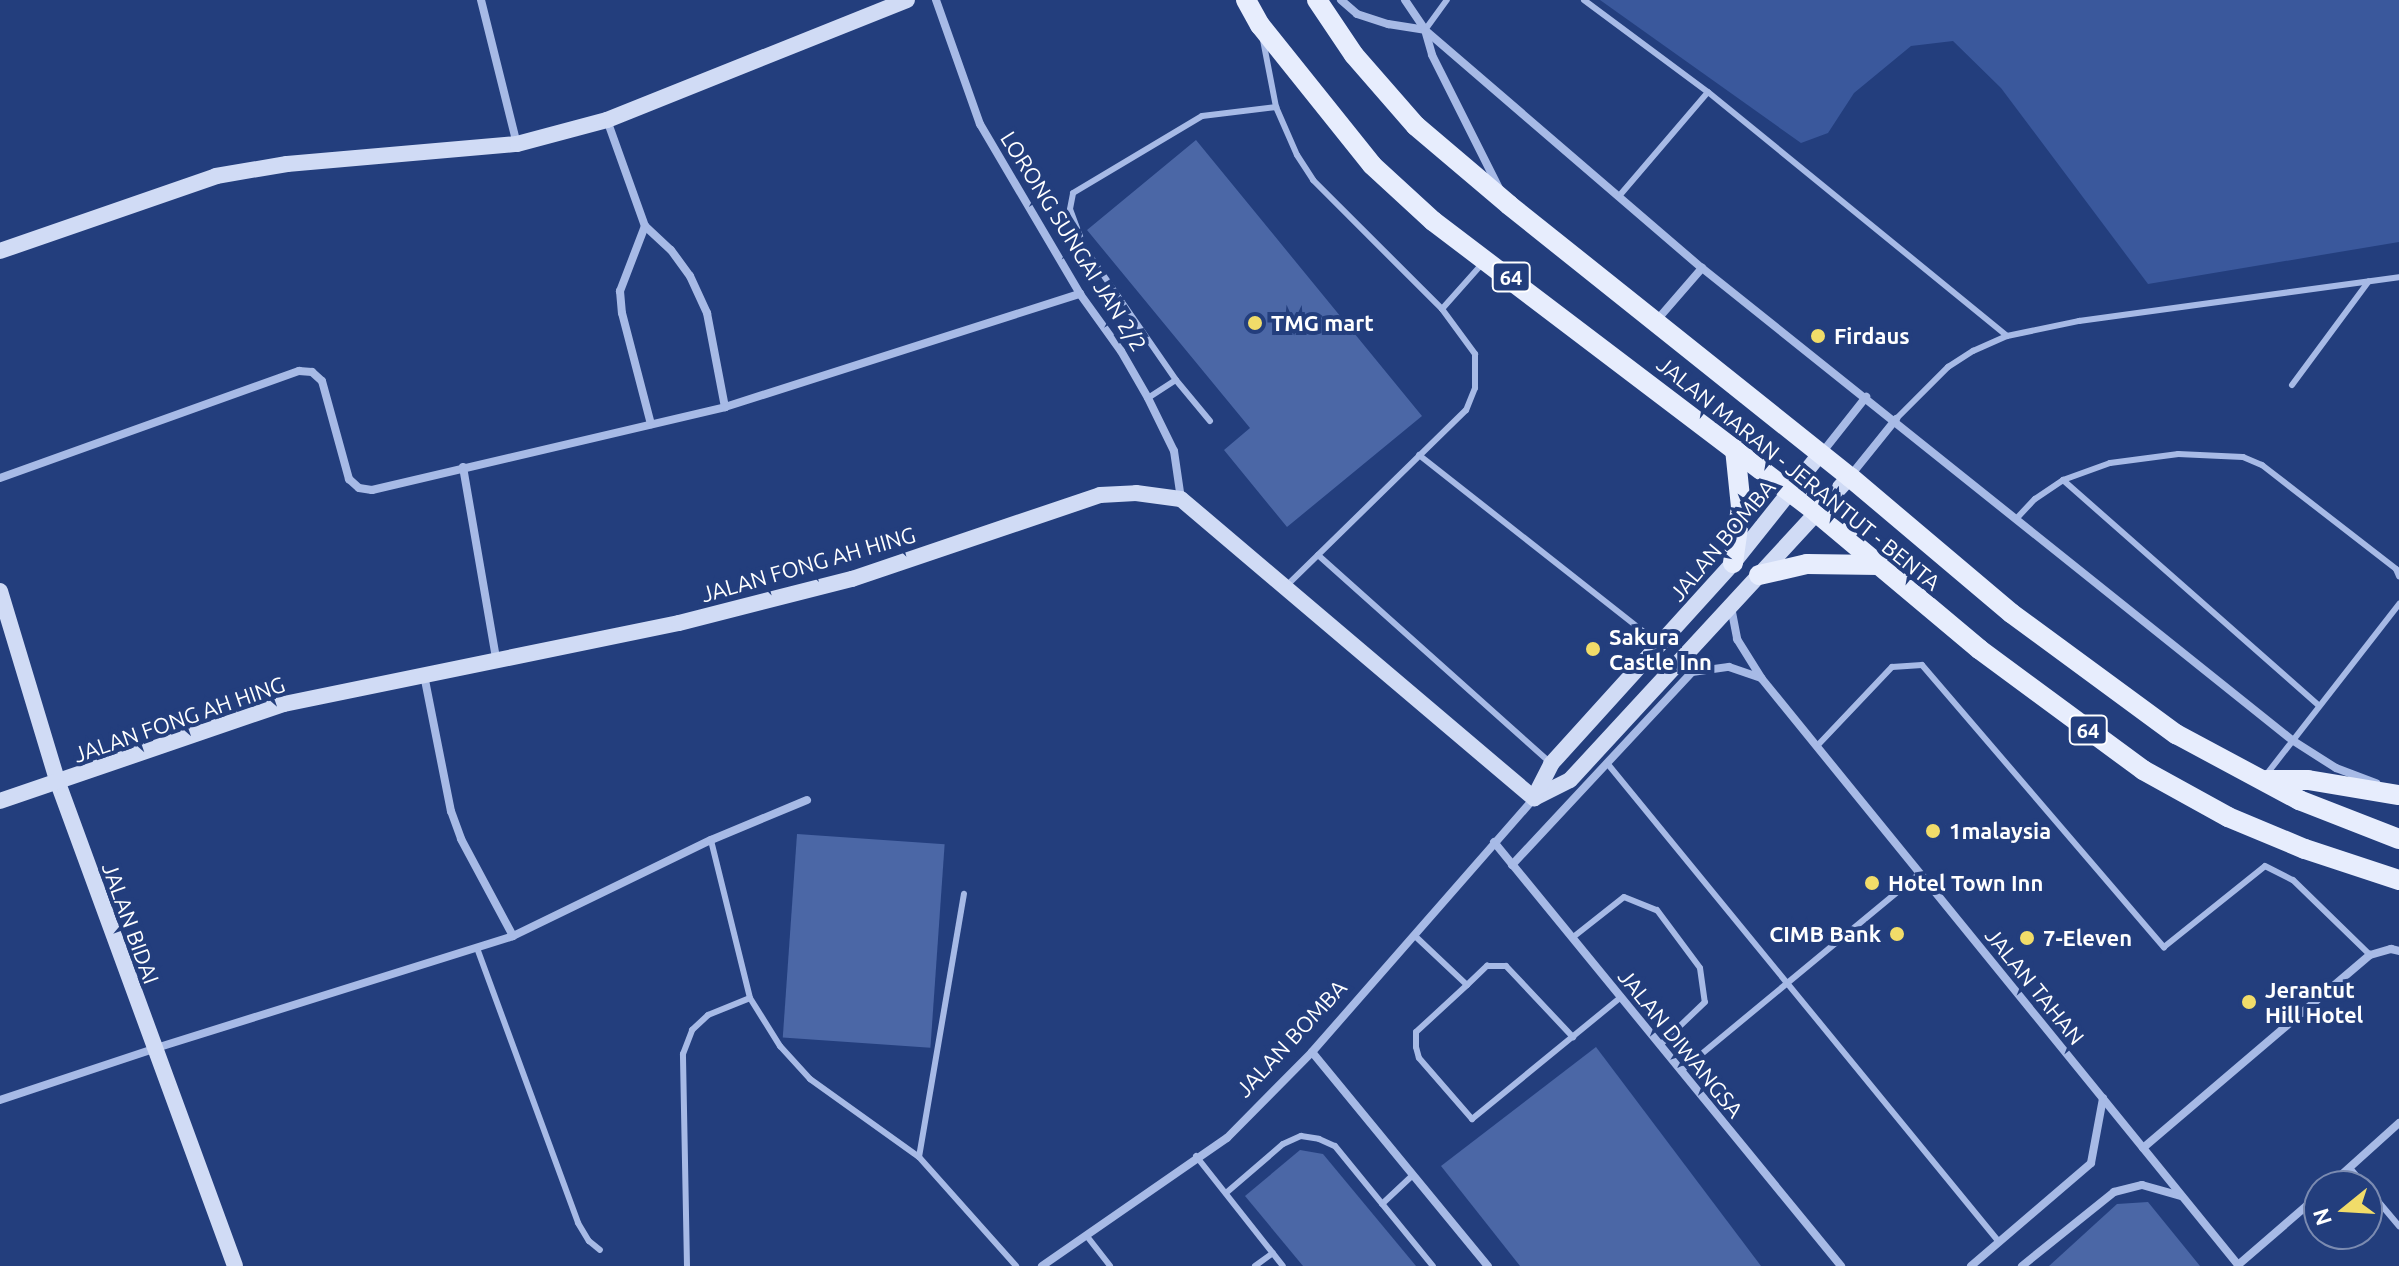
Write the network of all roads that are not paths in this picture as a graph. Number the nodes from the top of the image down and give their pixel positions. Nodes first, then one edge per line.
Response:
1 (481, 0) edge
2 (907, 0) edge
3 (936, 0) edge
4 (1246, 0) edge
5 (1317, 0) edge
6 (1341, 0) edge
7 (1405, 0) edge
8 (1447, 0) edge
9 (1584, 0) edge
10 (1260, 25) junction
11 (1425, 30) junction
12 (1708, 92) junction
13 (1276, 107) junction
14 (607, 120) junction
15 (517, 144) junction
16 (1620, 195) junction
17 (1509, 205) junction
18 (645, 226) junction
19 (0, 251) edge
20 (1487, 259) junction
21 (1702, 268) junction
22 (2399, 277) edge
23 (2369, 281) junction
24 (1080, 294) junction
25 (1442, 309) junction
26 (1657, 320) junction
27 (2007, 336) junction
28 (1176, 380) junction
29 (2292, 385) dead end
30 (1866, 397) junction
31 (1148, 398) junction
32 (725, 407) junction
33 (1896, 419) junction
34 (1210, 421) dead end
35 (651, 424) junction
36 (1735, 449) junction
37 (1820, 454) junction
38 (1419, 455) junction
39 (463, 467) junction
40 (1850, 477) junction
41 (0, 478) edge
42 (2063, 480) junction
43 (1790, 492) junction
44 (1181, 499) junction
45 (1817, 513) junction
46 (2017, 518) junction
47 (1318, 555) junction
48 (1733, 563) junction
49 (1879, 565) junction
50 (1759, 575) junction
51 (2399, 576) edge
52 (1285, 587) junction
53 (0, 591) edge
54 (2399, 604) edge
55 (1731, 606) junction
56 (1661, 645) junction
57 (496, 658) junction
58 (424, 674) junction
59 (1762, 679) junction
60 (2319, 706) junction
61 (2292, 740) junction
62 (1817, 746) junction
63 (1607, 763) junction
64 (1551, 764) junction
65 (2262, 780) junction
66 (58, 783) junction
67 (2399, 793) edge
68 (1534, 798) junction
69 (807, 800) dead end
70 (0, 801) edge
71 (2399, 839) edge
72 (711, 840) junction
73 (1494, 842) junction
74 (1512, 865) junction
75 (1920, 873) junction
76 (2399, 880) edge
77 (964, 894) dead end
78 (1414, 935) junction
79 (513, 936) junction
80 (1572, 938) junction
81 (477, 948) junction
82 (2399, 951) edge
83 (2370, 955) junction
84 (1787, 983) junction
85 (1467, 985) junction
86 (1621, 997) junction
87 (750, 998) junction
88 (1573, 1037) junction
89 (1660, 1045) junction
90 (153, 1049) junction
91 (1312, 1052) junction
92 (1681, 1071) junction
93 (2103, 1098) junction
94 (0, 1100) edge
95 (2399, 1123) edge
96 (2143, 1148) junction
97 (1196, 1156) junction
98 (919, 1157) junction
99 (2350, 1168) joint
100 (2348, 1170) edge
101 (1413, 1175) junction
102 (1226, 1193) junction
103 (2183, 1196) junction
104 (1382, 1204) junction
105 (2383, 1207) edge
106 (2303, 1209) edge
107 (2399, 1226) edge
108 (1086, 1235) junction
109 (1999, 1242) junction
110 (600, 1250) dead end
111 (1273, 1253) junction
112 (235, 1266) edge
113 (687, 1266) edge
114 (1016, 1266) edge
115 (1042, 1266) edge
116 (1110, 1266) edge
117 (1255, 1266) edge
118 (1283, 1266) edge
119 (1433, 1266) edge
120 (1488, 1266) edge
121 (1841, 1266) edge
122 (1971, 1266) edge
123 (2022, 1266) edge
124 (2238, 1266) edge

1 - 15 street
2 - 14 main road
3 - 24 street, LORONG SUNGAI JAN 2/2
4 - 10 main road, JALAN MARAN - JERANTUT - BENTA / 64
5 - 17 main road, JALAN MARAN - JERANTUT - BENTA / 64
6 - 11 street
7 - 11 street
8 - 11 lane
9 - 12 lane
10 - 13 lane
10 - 20 main road, JALAN MARAN - JERANTUT - BENTA / 64
11 - 16 street
11 - 17 street
12 - 16 lane
12 - 27 lane
13 - 25 lane
13 - 28 lane
14 - 15 main road
14 - 18 street
15 - 19 main road
16 - 21 street
17 - 26 main road, JALAN MARAN - JERANTUT - BENTA / 64
18 - 32 street
18 - 35 street
20 - 25 lane
20 - 36 main road, JALAN MARAN - JERANTUT - BENTA / 64
21 - 26 street
21 - 30 street
22 - 23 lane
23 - 27 lane
23 - 29 lane
24 - 31 street, LORONG SUNGAI JAN 2/2
24 - 32 street
25 - 38 lane
26 - 37 main road, JALAN MARAN - JERANTUT - BENTA / 64
27 - 33 lane
28 - 31 lane
28 - 34 lane
30 - 33 street
30 - 37 street
31 - 44 street, LORONG SUNGAI JAN 2/2
32 - 35 street
33 - 40 street
33 - 46 street
35 - 39 street
36 - 43 main road, JALAN MARAN - JERANTUT - BENTA / 64
36 - 48 main road
37 - 40 main road, JALAN MARAN - JERANTUT - BENTA / 64
37 - 43 main road, JALAN BOMBA
38 - 47 lane
38 - 56 lane
39 - 41 street
39 - 57 street
40 - 45 main road, JALAN BOMBA
40 - 65 main road, JALAN MARAN - JERANTUT - BENTA / 64
42 - 46 lane
42 - 51 lane
42 - 60 lane
43 - 45 main road, JALAN MARAN - JERANTUT - BENTA / 64
43 - 48 main road, JALAN BOMBA
44 - 52 main road
44 - 57 main road, JALAN FONG AH HING
45 - 49 main road, JALAN MARAN - JERANTUT - BENTA / 64
45 - 50 main road, JALAN BOMBA
46 - 61 street
47 - 52 lane
47 - 64 lane
48 - 56 main road, JALAN BOMBA
49 - 50 main road
49 - 76 main road, JALAN MARAN - JERANTUT - BENTA / 64
50 - 55 main road, JALAN BOMBA
52 - 68 main road
53 - 66 main road, JALAN BIDAI
54 - 60 lane
55 - 59 street, JALAN TAHAN
55 - 68 main road, JALAN BOMBA
56 - 64 main road, JALAN BOMBA
57 - 58 main road, JALAN FONG AH HING
58 - 66 main road, JALAN FONG AH HING
58 - 79 street
59 - 62 street, JALAN TAHAN
59 - 63 street
60 - 61 lane
61 - 65 lane
61 - 67 street
62 - 75 street, JALAN TAHAN
62 - 83 lane
63 - 74 street
63 - 84 lane
64 - 68 main road, JALAN BOMBA
65 - 67 main road
65 - 71 main road, JALAN MARAN - JERANTUT - BENTA / 64
66 - 70 main road, JALAN FONG AH HING
66 - 90 main road, JALAN BIDAI
68 - 73 street, JALAN BOMBA
69 - 72 street
72 - 79 street
72 - 87 lane
73 - 74 street, JALAN DIWANGSA
73 - 78 street, JALAN BOMBA
74 - 80 street, JALAN DIWANGSA
75 - 84 lane
75 - 93 street, JALAN TAHAN
77 - 98 lane
78 - 85 lane
78 - 91 street, JALAN BOMBA
79 - 81 street
80 - 86 street, JALAN DIWANGSA
80 - 89 lane
81 - 90 street
81 - 110 lane
82 - 83 street
83 - 96 street
84 - 92 lane
84 - 109 lane
85 - 88 lane
85 - 88 lane
86 - 88 lane
86 - 89 street, JALAN DIWANGSA
87 - 98 lane
87 - 113 lane
89 - 92 street, JALAN DIWANGSA
90 - 94 street
90 - 112 main road, JALAN BIDAI
91 - 97 street, JALAN BOMBA
91 - 101 street
92 - 121 street, JALAN DIWANGSA
93 - 96 street, JALAN TAHAN
93 - 109 street
95 - 99 street
96 - 103 street, JALAN TAHAN
97 - 102 lane
97 - 108 street, JALAN BOMBA
98 - 114 lane
99 - 100 street
101 - 104 lane
101 - 120 street
102 - 104 lane
102 - 111 lane
103 - 123 street
103 - 124 street, JALAN TAHAN
104 - 119 lane
105 - 107 lane
106 - 124 street
108 - 115 street, JALAN BOMBA
108 - 116 lane
109 - 122 street
111 - 117 lane
111 - 118 lane

